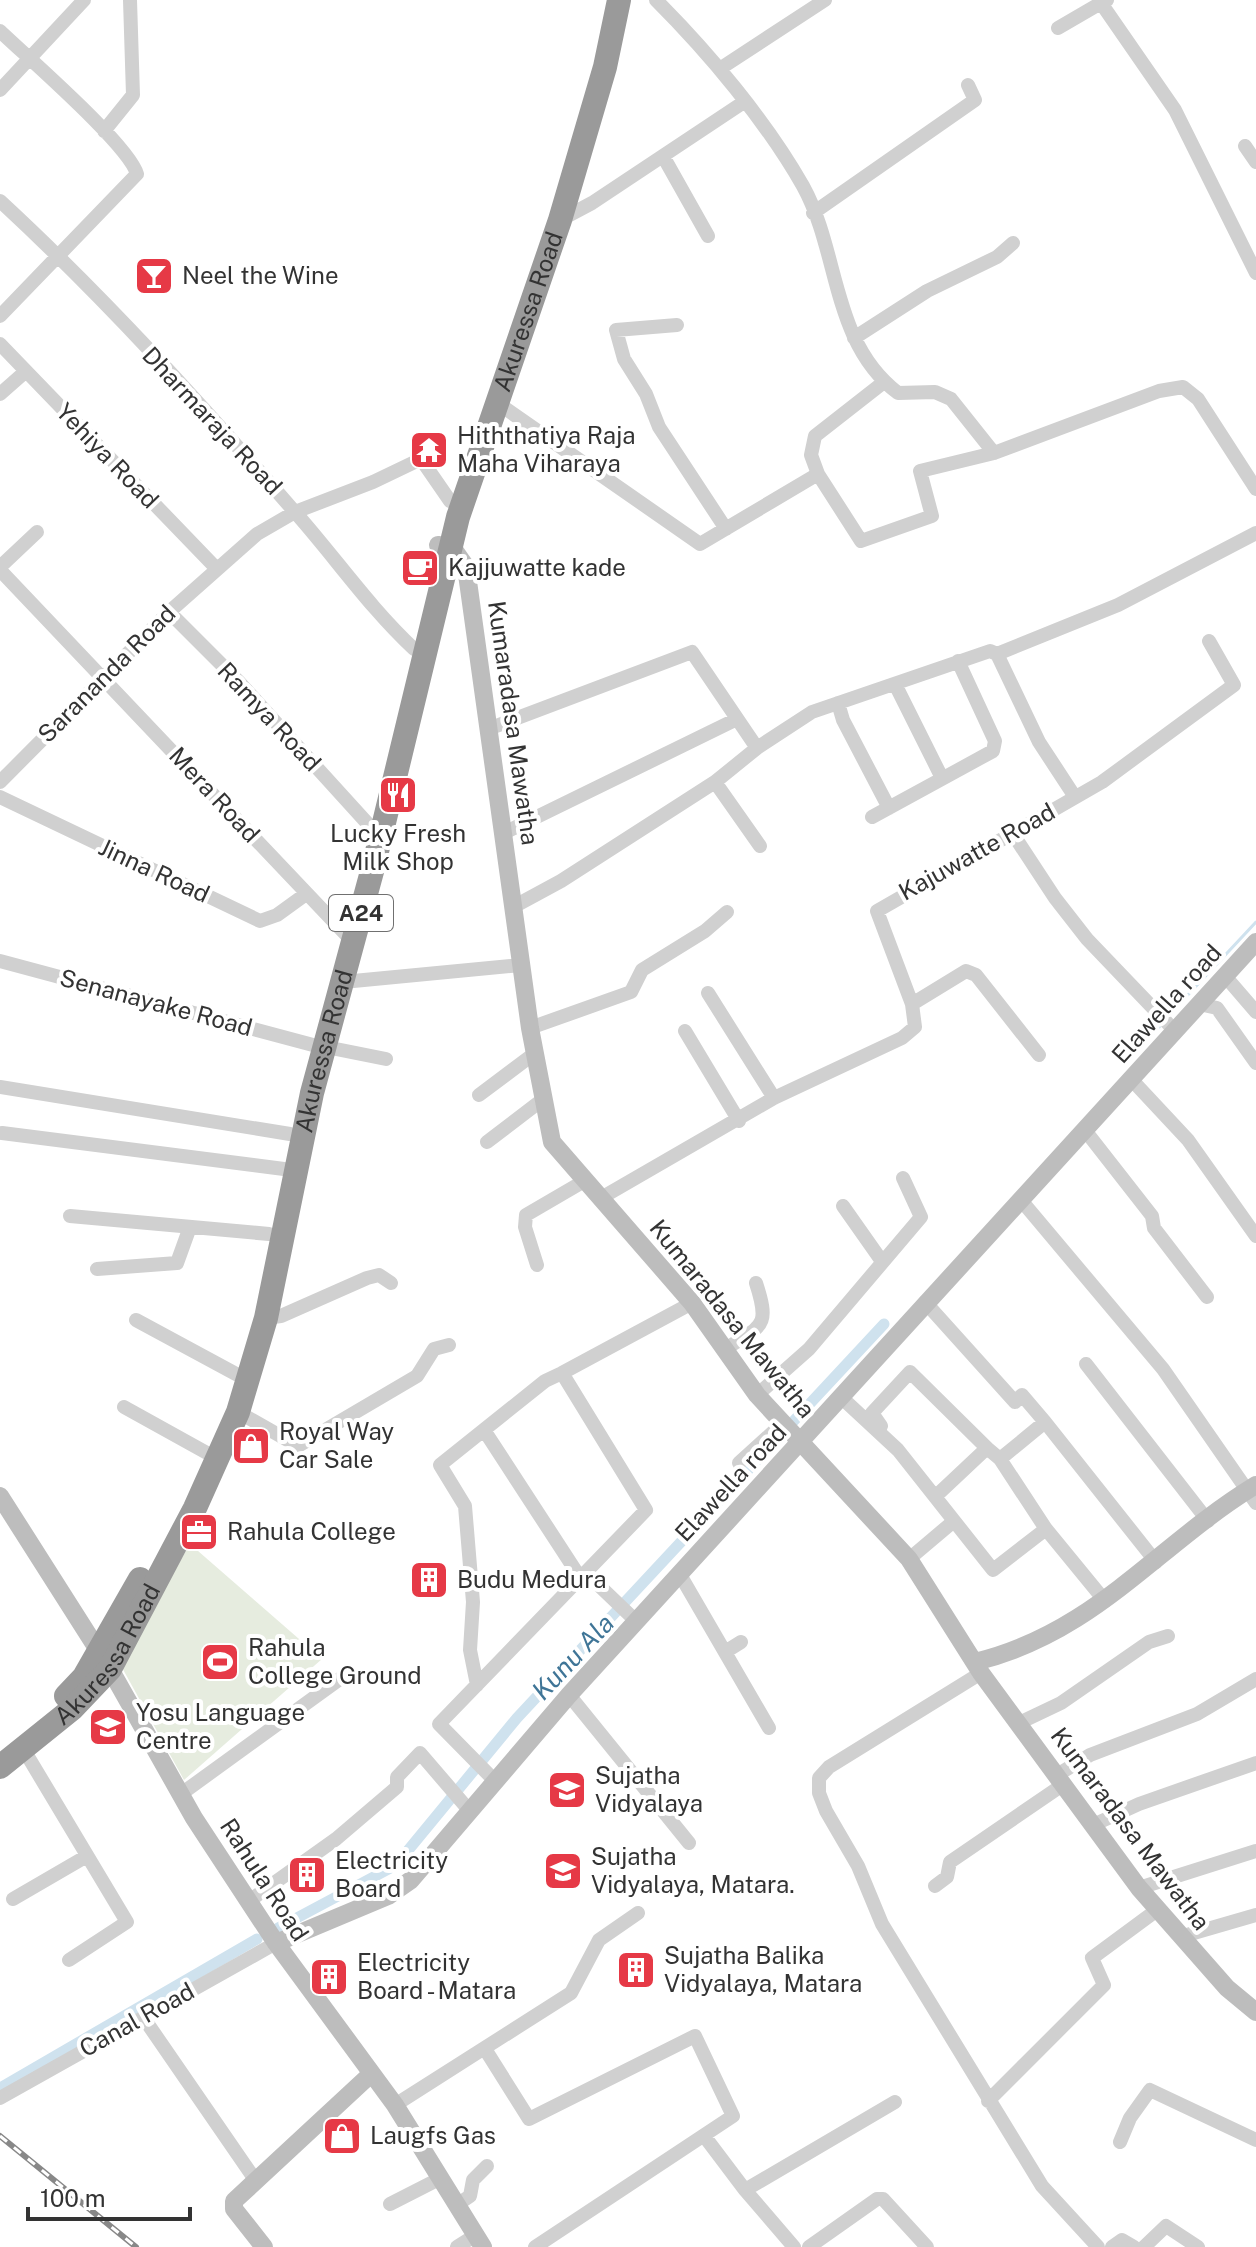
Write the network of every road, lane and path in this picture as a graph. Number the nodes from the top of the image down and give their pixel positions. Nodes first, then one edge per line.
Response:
1 (84, 0) edge
2 (130, 0) edge
3 (607, 0) edge
4 (619, 0) edge
5 (656, 0) edge
6 (825, 0) edge
7 (1102, 1) edge
8 (1058, 28) dead end
9 (0, 31) edge
10 (29, 59) junction
11 (721, 68) junction
12 (968, 85) dead end
13 (0, 90) edge
14 (744, 102) junction
15 (104, 131) junction
16 (1245, 146) dead end
17 (663, 156) junction
18 (1256, 162) edge
19 (0, 201) edge
20 (813, 213) junction
21 (560, 220) junction
22 (708, 236) dead end
23 (1013, 243) dead end
24 (58, 254) junction
25 (1256, 273) edge
26 (522, 313) junction
27 (0, 316) edge
28 (677, 325) dead end
29 (854, 338) junction
30 (0, 344) edge
31 (25, 372) junction
32 (884, 382) junction
33 (0, 394) edge
34 (496, 402) junction
35 (994, 453) junction
36 (818, 474) junction
37 (1256, 489) edge
38 (450, 501) junction
39 (295, 512) junction
40 (726, 529) junction
41 (37, 532) dead end
42 (1256, 533) edge
43 (445, 546) junction
44 (0, 568) edge
45 (216, 568) junction
46 (169, 612) junction
47 (1209, 641) dead end
48 (414, 649) junction
49 (997, 654) junction
50 (958, 661) junction
51 (103, 677) junction
52 (895, 684) junction
53 (838, 703) junction
54 (737, 719) junction
55 (491, 728) junction
56 (757, 748) junction
57 (942, 778) junction
58 (0, 782) edge
59 (715, 782) junction
60 (0, 797) edge
61 (1075, 797) junction
62 (889, 808) junction
63 (872, 817) dead end
64 (368, 824) junction
65 (504, 833) junction
66 (1013, 834) junction
67 (760, 846) dead end
68 (306, 894) junction
69 (513, 907) junction
70 (727, 912) dead end
71 (345, 925) junction
72 (1256, 942) edge
73 (0, 961) edge
74 (521, 965) junction
75 (1225, 976) junction
76 (343, 982) junction
77 (708, 993) dead end
78 (912, 1004) junction
79 (1199, 1004) junction
80 (1256, 1012) edge
81 (530, 1028) junction
82 (685, 1031) dead end
83 (1175, 1031) junction
84 (319, 1046) junction
85 (535, 1053) junction
86 (1039, 1055) dead end
87 (386, 1059) dead end
88 (1256, 1063) edge
89 (1131, 1079) junction
90 (0, 1087) edge
91 (479, 1095) dead end
92 (774, 1098) junction
93 (542, 1100) junction
94 (739, 1121) junction
95 (1084, 1129) junction
96 (2, 1133) edge
97 (290, 1134) junction
98 (487, 1142) dead end
99 (903, 1178) dead end
100 (586, 1180) junction
101 (285, 1185) junction
102 (601, 1198) junction
103 (1020, 1199) junction
104 (843, 1206) dead end
105 (70, 1216) dead end
106 (190, 1227) junction
107 (269, 1234) junction
108 (1256, 1236) edge
109 (881, 1260) junction
110 (537, 1265) dead end
111 (97, 1269) dead end
112 (391, 1283) dead end
113 (756, 1283) dead end
114 (1207, 1297) dead end
115 (925, 1302) junction
116 (692, 1303) junction
117 (266, 1318) junction
118 (136, 1320) dead end
119 (449, 1345) dead end
120 (724, 1350) junction
121 (1086, 1364) dead end
122 (562, 1373) junction
123 (236, 1374) junction
124 (757, 1395) junction
125 (842, 1398) junction
126 (124, 1407) dead end
127 (238, 1412) junction
128 (1045, 1422) junction
129 (783, 1423) junction
130 (484, 1430) junction
131 (879, 1432) junction
132 (801, 1443) junction
133 (987, 1448) junction
134 (207, 1453) junction
135 (1000, 1459) junction
136 (739, 1463) dead end
137 (1253, 1493) edge
138 (937, 1495) junction
139 (0, 1496) edge
140 (954, 1521) junction
141 (1208, 1521) junction
142 (1046, 1529) junction
143 (909, 1559) junction
144 (1156, 1562) junction
145 (679, 1573) junction
146 (584, 1576) junction
147 (1105, 1601) junction
148 (636, 1621) junction
149 (1168, 1636) dead end
150 (741, 1642) dead end
151 (725, 1652) junction
152 (104, 1660) junction
153 (978, 1668) junction
154 (348, 1673) dead end
155 (1256, 1679) edge
156 (477, 1685) junction
157 (569, 1695) junction
158 (1019, 1723) junction
159 (769, 1728) dead end
160 (12, 1751) edge
161 (1256, 1763) edge
162 (0, 1767) edge
163 (494, 1780) junction
164 (1060, 1780) junction
165 (181, 1794) junction
166 (468, 1809) junction
167 (1093, 1825) junction
168 (689, 1843) dead end
169 (1256, 1851) edge
170 (87, 1856) junction
171 (935, 1886) dead end
172 (1139, 1888) junction
173 (13, 1899) dead end
174 (249, 1901) junction
175 (1157, 1910) junction
176 (638, 1913) dead end
177 (1256, 1915) edge
178 (1180, 1937) junction
179 (276, 1943) junction
180 (69, 1960) dead end
181 (1256, 2012) edge
182 (143, 2017) junction
183 (485, 2049) junction
184 (371, 2074) junction
185 (0, 2098) edge
186 (988, 2101) junction
187 (895, 2102) dead end
188 (395, 2105) junction
189 (705, 2137) junction
190 (1256, 2140) edge
191 (1120, 2142) dead end
192 (487, 2166) dead end
193 (441, 2178) junction
194 (256, 2181) junction
195 (745, 2190) junction
196 (390, 2204) dead end
197 (458, 2204) junction
198 (480, 2241) edge
199 (264, 2247) edge
200 (457, 2247) edge
201 (535, 2247) edge
202 (794, 2247) edge
203 (809, 2247) edge
204 (927, 2247) edge
205 (1098, 2247) edge
206 (1112, 2247) edge
207 (1134, 2247) edge
208 (1144, 2247) edge
209 (1198, 2247) edge

1 - 10 street
2 - 15 street
3 - 26 highway, Akuressa Road / A24
4 - 21 highway, Akuressa Road / A24
5 - 11 street
6 - 11 street
7 - 8 street
7 - 25 street
9 - 10 street
10 - 13 street
10 - 15 street
11 - 14 street
12 - 20 street
14 - 17 street
14 - 20 street
15 - 24 street
16 - 18 street
17 - 21 street
17 - 22 street
19 - 24 street, Dharmaraja Road
20 - 29 street
21 - 26 highway, Akuressa Road / A24
23 - 29 street
24 - 27 street
24 - 39 street, Dharmaraja Road
26 - 34 highway, Akuressa Road / A24
26 - 38 highway, Akuressa Road / A24
28 - 40 street
29 - 32 street
30 - 31 street, Yehiya Road
31 - 33 street
31 - 45 street, Yehiya Road
32 - 35 street
32 - 36 street
34 - 40 street
34 - 43 highway, Akuressa Road / A24
35 - 36 street
35 - 37 street
36 - 40 street
38 - 39 street, Sarananda Road
38 - 43 highway, Akuressa Road / A24
39 - 45 street, Sarananda Road
39 - 48 street, Dharmaraja Road
41 - 44 street
42 - 49 street
43 - 48 highway, Akuressa Road / A24
43 - 55 main road, Kumaradasa Mawatha
43 - 71 highway, Akuressa Road / A24
44 - 51 street, Mera Road
45 - 46 street, Sarananda Road
46 - 51 street, Sarananda Road
46 - 64 street, Ramya Road
47 - 61 street, Kajuwatte Road
48 - 64 highway, Akuressa Road / A24
49 - 50 street
49 - 61 street
50 - 52 street
50 - 57 street
51 - 58 street, Sarananda Road
51 - 68 street, Mera Road
52 - 53 street
52 - 57 street
53 - 56 street
53 - 62 street
54 - 55 street
54 - 56 street
54 - 65 street
55 - 65 main road, Kumaradasa Mawatha
56 - 59 street
57 - 62 street
59 - 67 street
59 - 69 street
60 - 68 street, Jinna Road
61 - 66 street, Kajuwatte Road
62 - 63 street
64 - 71 highway, Akuressa Road / A24
65 - 69 main road, Kumaradasa Mawatha
66 - 78 street, Kajuwatte Road
66 - 83 street
68 - 71 street, Mera Road
69 - 74 main road, Kumaradasa Mawatha
70 - 81 street
71 - 76 highway, Akuressa Road / A24
71 - 84 highway, Akuressa Road / A24
72 - 75 main road, Elawella road
73 - 84 street, Senanayake Road
74 - 76 street
74 - 81 main road, Kumaradasa Mawatha
75 - 79 main road, Elawella road
75 - 80 street
76 - 84 highway, Akuressa Road / A24
77 - 92 street
78 - 86 street
78 - 92 street
79 - 83 main road, Elawella road
79 - 88 street
81 - 85 main road, Kumaradasa Mawatha
82 - 94 street
83 - 89 main road, Elawella road
84 - 87 street, Senanayake Road
84 - 97 highway, Akuressa Road / A24
84 - 101 highway, Akuressa Road / A24
85 - 91 street
85 - 93 main road, Kumaradasa Mawatha
89 - 95 main road, Elawella road
89 - 108 street
90 - 97 street
92 - 94 street
93 - 98 street
93 - 100 main road, Kumaradasa Mawatha
94 - 102 street
95 - 103 main road, Elawella road
95 - 114 street
96 - 101 street
97 - 101 highway, Akuressa Road / A24
99 - 109 street
100 - 102 main road, Kumaradasa Mawatha
100 - 110 street
101 - 107 highway, Akuressa Road / A24
101 - 117 highway, Akuressa Road / A24
102 - 116 main road, Kumaradasa Mawatha
103 - 115 main road, Elawella road
103 - 137 street
104 - 109 street
105 - 106 street
106 - 107 street
106 - 111 street
107 - 123 highway, Akuressa Road / A24
109 - 124 street
112 - 117 street
113 - 120 street
115 - 125 main road, Elawella road
115 - 128 street
116 - 120 main road, Kumaradasa Mawatha
116 - 122 street
117 - 127 highway, Akuressa Road / A24
118 - 123 street
119 - 127 street
120 - 124 main road, Kumaradasa Mawatha
121 - 141 street
122 - 130 street
122 - 146 street
123 - 134 highway, Akuressa Road / A24
124 - 129 main road, Kumaradasa Mawatha
125 - 131 street
125 - 132 main road, Elawella road
126 - 134 street
127 - 152 highway, Akuressa Road / A24
128 - 135 street
128 - 144 street
129 - 132 main road, Kumaradasa Mawatha
129 - 136 street
130 - 146 street
130 - 156 street
131 - 133 street
131 - 138 street
132 - 143 main road, Kumaradasa Mawatha
132 - 145 main road, Elawella road
133 - 135 street
133 - 138 street
134 - 152 highway, Akuressa Road / A24
135 - 142 street
137 - 141 main road
138 - 140 street
139 - 152 main road, Rahula Road
140 - 142 street
140 - 143 street
141 - 144 main road
142 - 147 street
143 - 153 main road, Kumaradasa Mawatha
144 - 147 main road
145 - 148 main road, Elawella road
145 - 151 street
146 - 148 street
146 - 156 street
147 - 153 main road
148 - 157 main road, Elawella road
149 - 158 street
150 - 151 street
151 - 159 street
152 - 160 highway, Akuressa Road / A24
152 - 165 main road, Rahula Road
153 - 158 main road, Kumaradasa Mawatha
153 - 186 street
154 - 165 street
155 - 164 street
156 - 163 street
157 - 163 main road, Elawella road
157 - 168 street
158 - 164 main road, Kumaradasa Mawatha
160 - 162 highway, Akuressa Road / A24
160 - 170 street
161 - 167 street
163 - 166 main road, Elawella road
164 - 167 main road, Kumaradasa Mawatha
164 - 171 street
165 - 174 main road, Rahula Road
166 - 174 street
166 - 179 main road, Elawella road
167 - 172 main road, Kumaradasa Mawatha
169 - 172 street
170 - 173 street
170 - 180 street
172 - 175 main road, Kumaradasa Mawatha
174 - 179 main road, Rahula Road
175 - 178 main road, Kumaradasa Mawatha
175 - 186 street
176 - 183 street
177 - 178 street
178 - 181 main road, Kumaradasa Mawatha
179 - 182 street, Canal Road
179 - 184 main road, Rahula Road
182 - 185 street, Canal Road
182 - 194 street
183 - 188 street
183 - 189 street
184 - 188 main road, Rahula Road
184 - 194 main road
186 - 205 street
187 - 195 street
188 - 193 main road, Rahula Road
189 - 195 street
189 - 201 street
190 - 191 street
192 - 197 street
193 - 196 street
193 - 197 main road, Rahula Road
194 - 199 main road
195 - 202 street
197 - 198 main road, Rahula Road
198 - 200 street
203 - 204 street
206 - 207 street
208 - 209 street

